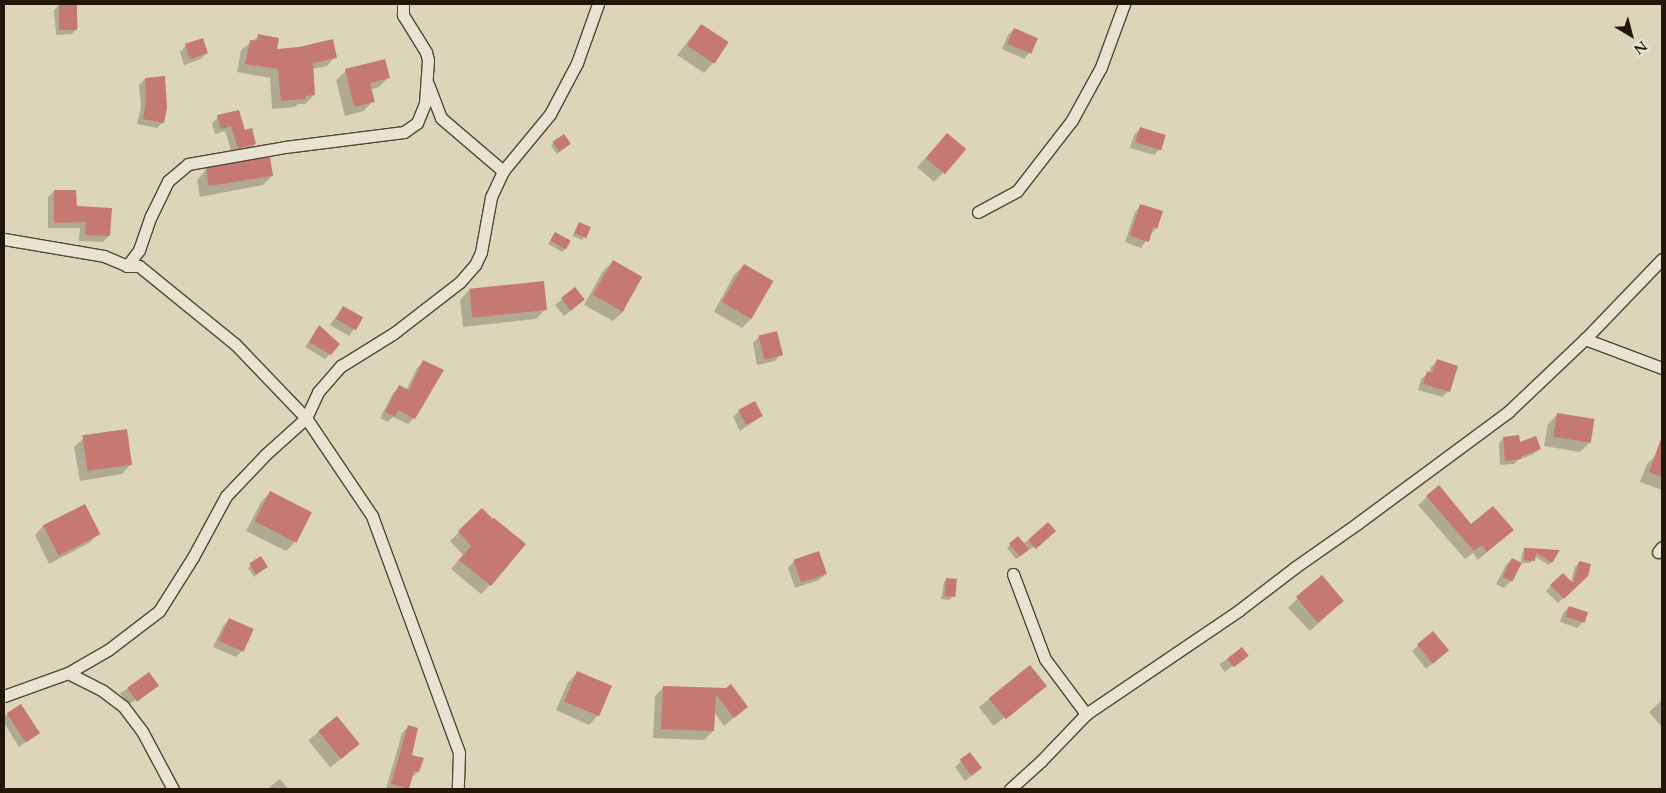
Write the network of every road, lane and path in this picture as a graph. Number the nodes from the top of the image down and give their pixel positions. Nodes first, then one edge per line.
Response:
1 (403, 4) edge
2 (598, 4) edge
3 (1124, 4) edge
4 (427, 80) junction
5 (503, 171) junction
6 (978, 212) dead end
7 (4, 239) edge
8 (1662, 259) edge
9 (127, 266) junction
10 (1585, 339) junction
11 (1662, 368) edge
12 (306, 418) junction
13 (1012, 574) dead end
14 (68, 673) junction
15 (4, 696) edge
16 (1086, 714) junction
17 (173, 789) edge
18 (458, 789) edge
19 (1010, 789) edge

1 - 4 street
2 - 5 street
3 - 6 street
4 - 5 street
4 - 9 street
5 - 12 street
7 - 9 street
8 - 10 street
9 - 12 street
10 - 11 street
10 - 16 street
12 - 14 street
12 - 18 street
13 - 16 street
14 - 15 street
14 - 17 street
16 - 19 street

